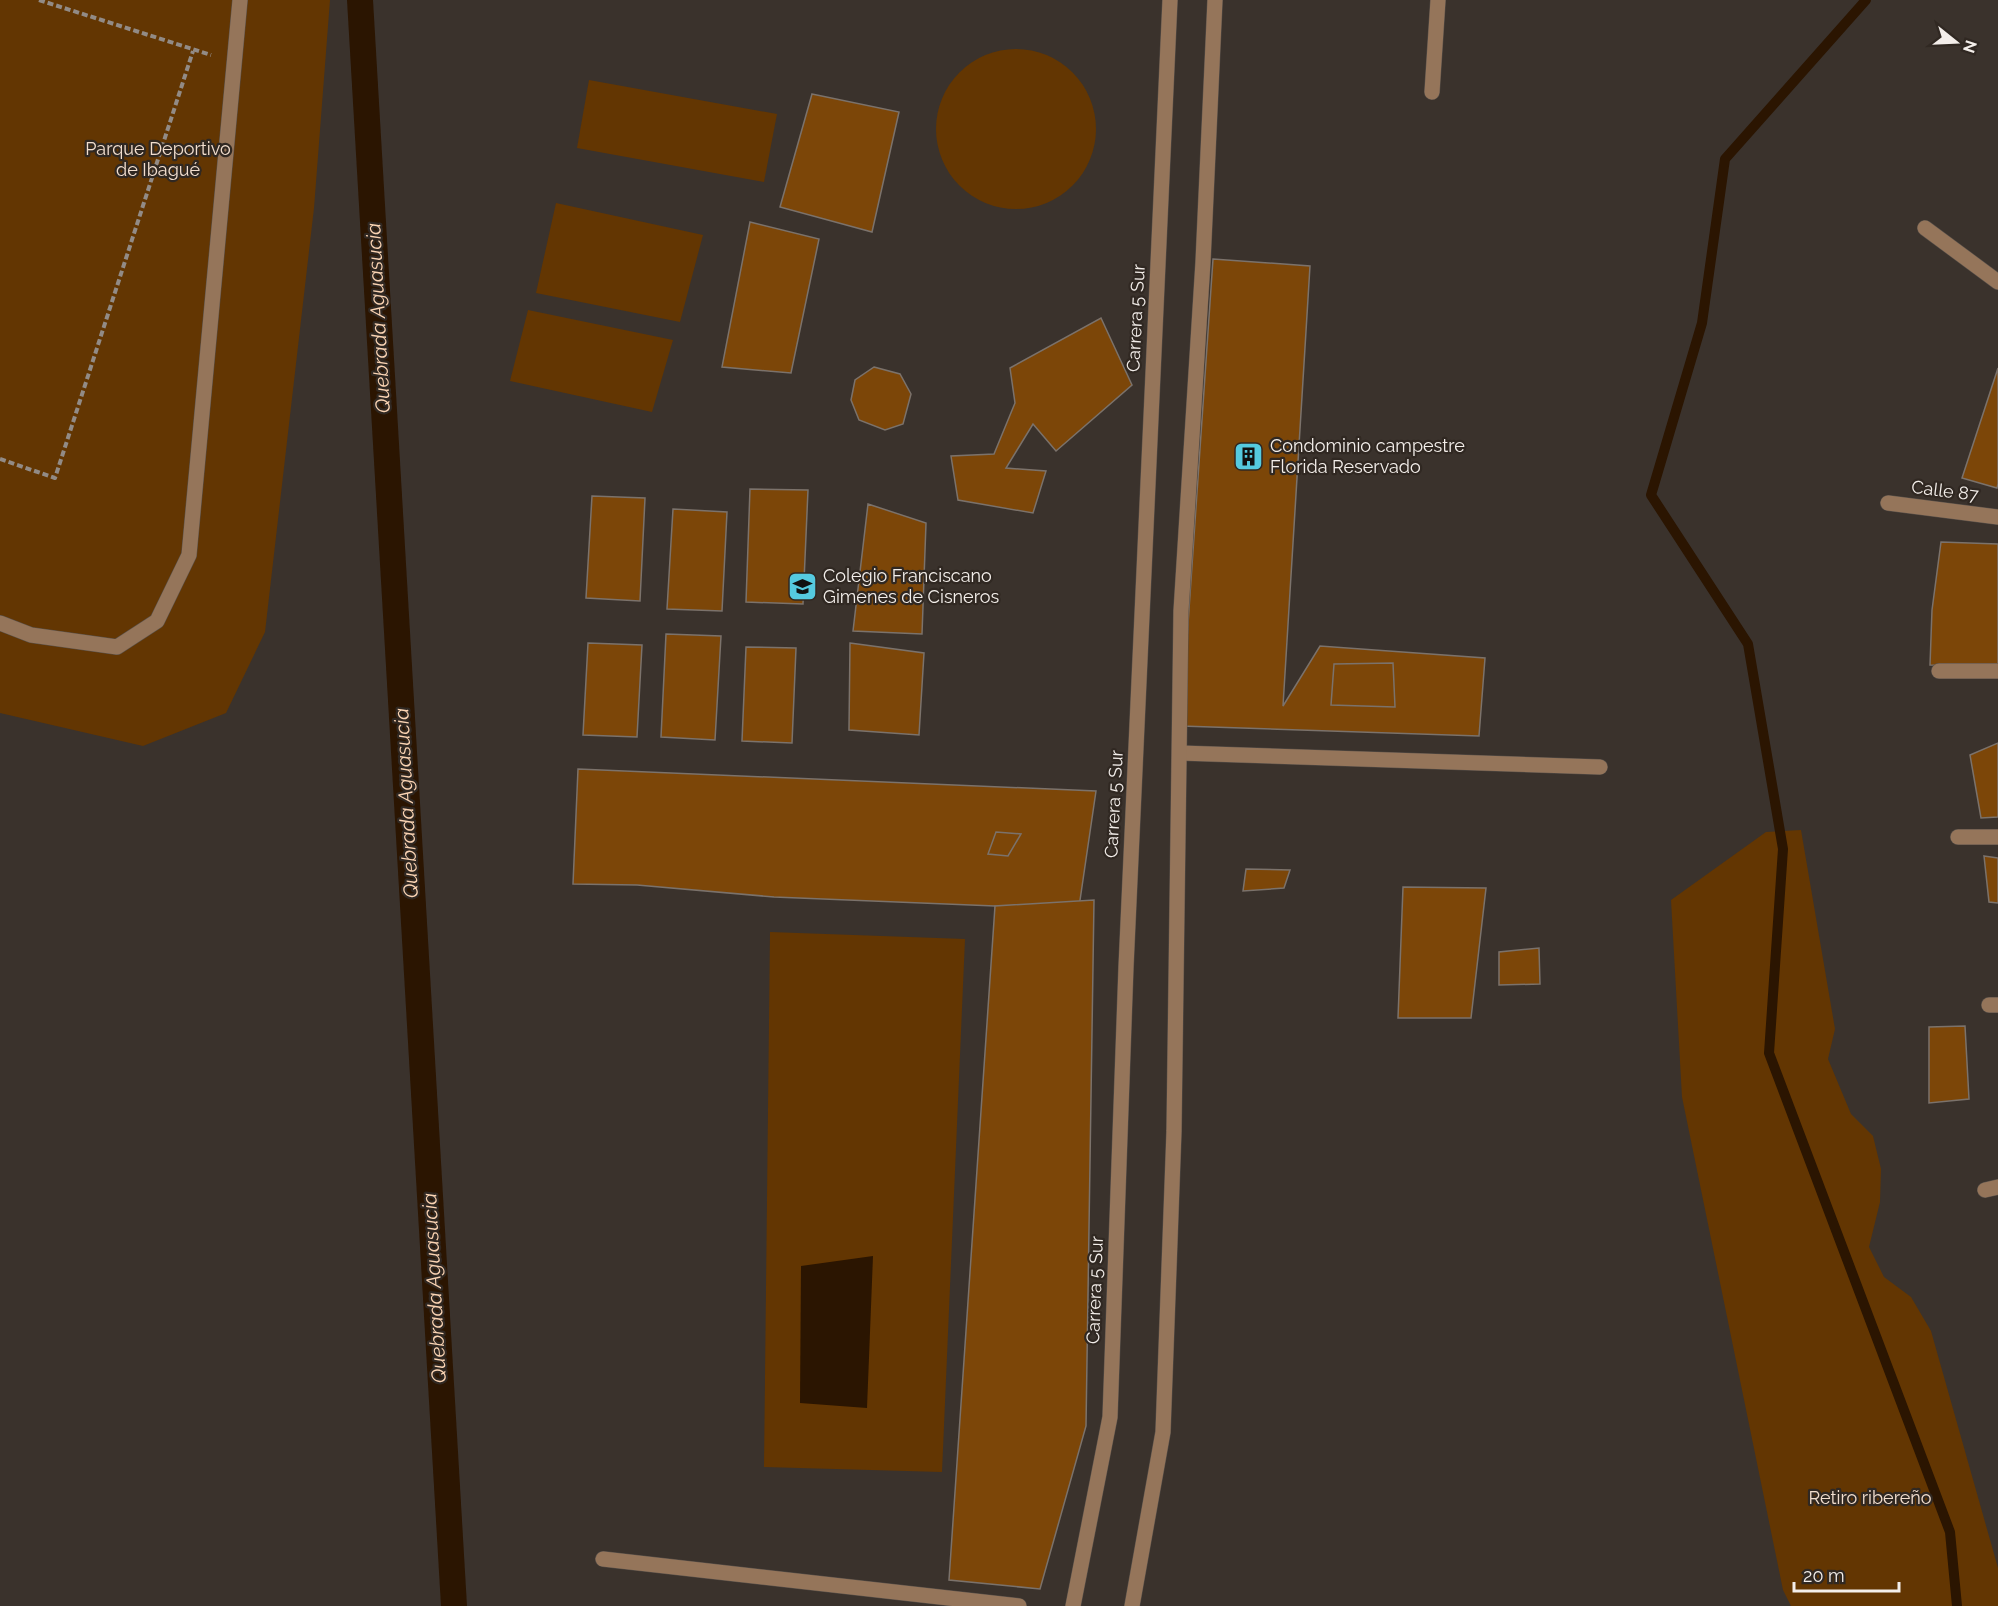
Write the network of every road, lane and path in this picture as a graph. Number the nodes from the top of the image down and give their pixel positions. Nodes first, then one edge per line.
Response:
1 (39, 0) edge
2 (240, 0) edge
3 (1170, 0) edge
4 (1215, 0) edge
5 (1438, 0) edge
6 (1432, 92) dead end
7 (1925, 228) dead end
8 (1998, 282) edge
9 (0, 459) edge
10 (1888, 503) dead end
11 (1998, 517) edge
12 (0, 624) edge
13 (1939, 670) dead end
14 (1998, 671) edge
15 (1180, 753) junction
16 (1600, 767) dead end
17 (1958, 837) dead end
18 (1998, 837) edge
19 (603, 1559) dead end
20 (1018, 1606) edge
21 (1072, 1606) edge
22 (1132, 1606) edge

1 - 9 path
2 - 12 street
3 - 21 street, Carrera 5 Sur
4 - 15 street
5 - 6 street
7 - 8 street
10 - 11 street, Calle 87
13 - 14 street
15 - 16 street
15 - 22 street
17 - 18 street
19 - 20 street

